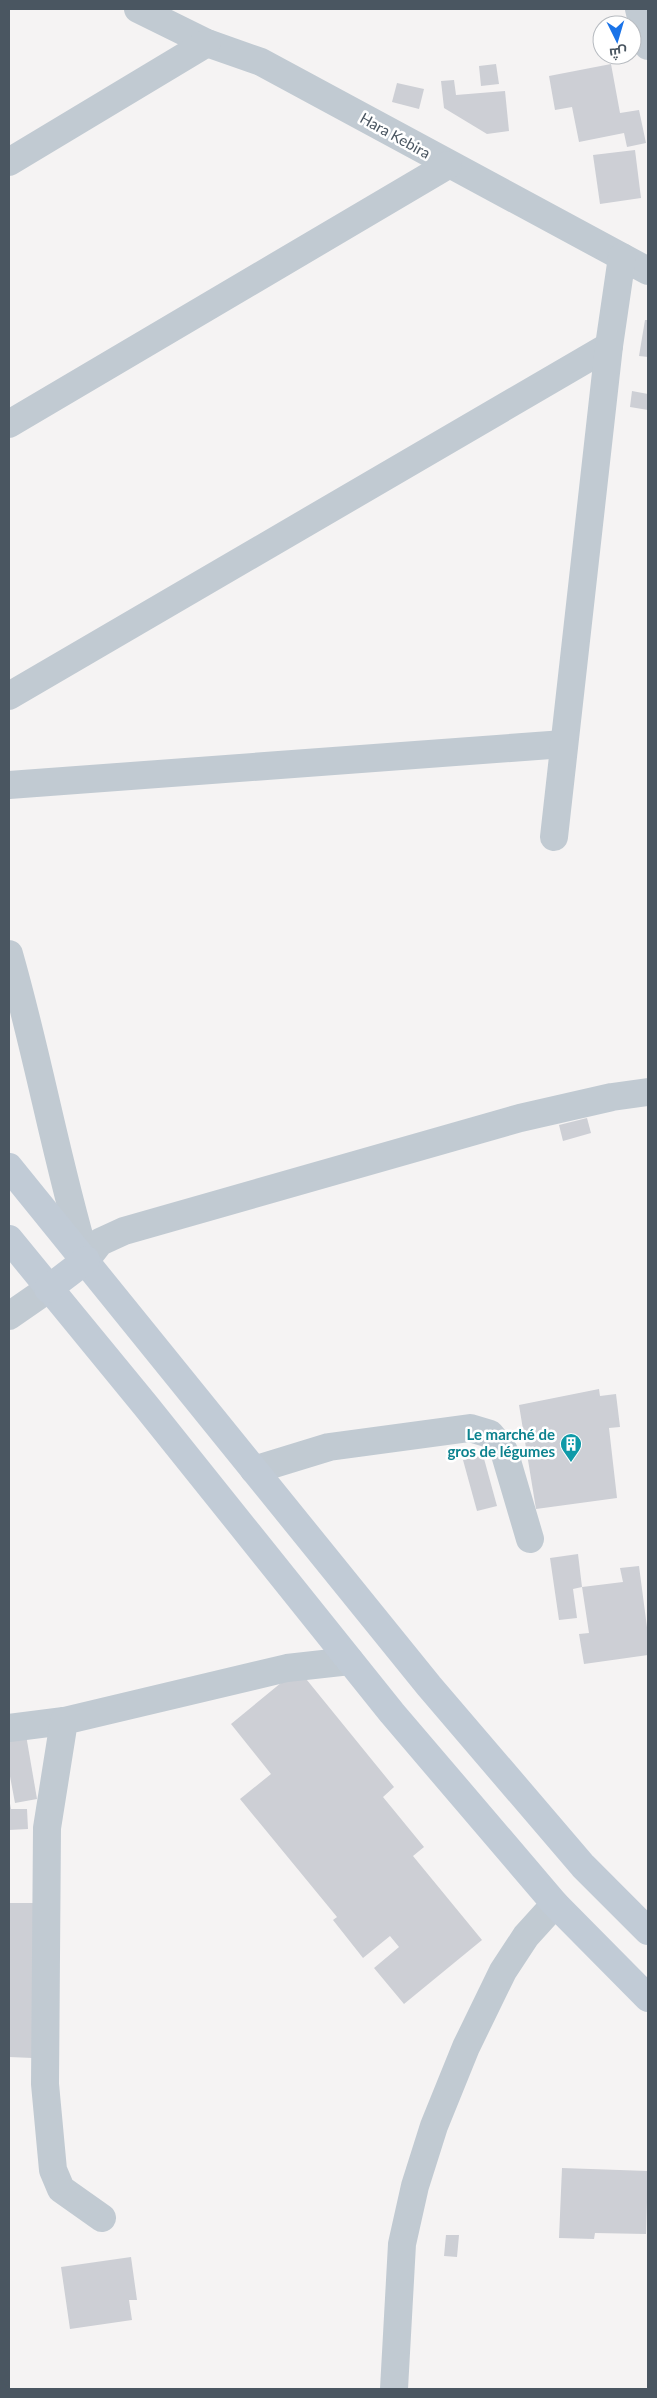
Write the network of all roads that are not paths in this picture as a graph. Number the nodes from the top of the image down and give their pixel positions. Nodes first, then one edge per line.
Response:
1 (138, 9) edge
2 (639, 9) edge
3 (207, 43) junction
4 (648, 46) edge
5 (9, 162) edge
6 (448, 164) junction
7 (622, 257) junction
8 (648, 271) edge
9 (609, 346) junction
10 (9, 424) edge
11 (9, 696) edge
12 (564, 744) junction
13 (9, 785) edge
14 (554, 837) dead end
15 (9, 954) edge
16 (648, 1092) edge
17 (9, 1167) edge
18 (9, 1239) edge
19 (86, 1260) junction
20 (48, 1289) junction
21 (9, 1316) edge
22 (254, 1470) junction
23 (530, 1539) dead end
24 (350, 1661) junction
25 (64, 1721) junction
26 (9, 1728) edge
27 (554, 1904) junction
28 (648, 1931) edge
29 (648, 1998) edge
30 (102, 2218) dead end
31 (394, 2389) edge

1 - 3 street, Hara Kebira
2 - 4 street
3 - 5 street
3 - 6 street, Hara Kebira
6 - 7 street, Hara Kebira
6 - 10 street
7 - 8 street, Hara Kebira
7 - 9 street
9 - 11 street
9 - 12 street
12 - 13 street
12 - 14 street
15 - 19 street
16 - 19 street
17 - 19 main road
18 - 20 main road
19 - 20 main road
19 - 22 main road
20 - 21 street
20 - 24 main road
22 - 23 street
22 - 28 main road
24 - 25 street
24 - 27 main road
25 - 26 street
25 - 30 street
27 - 29 main road
27 - 31 street

